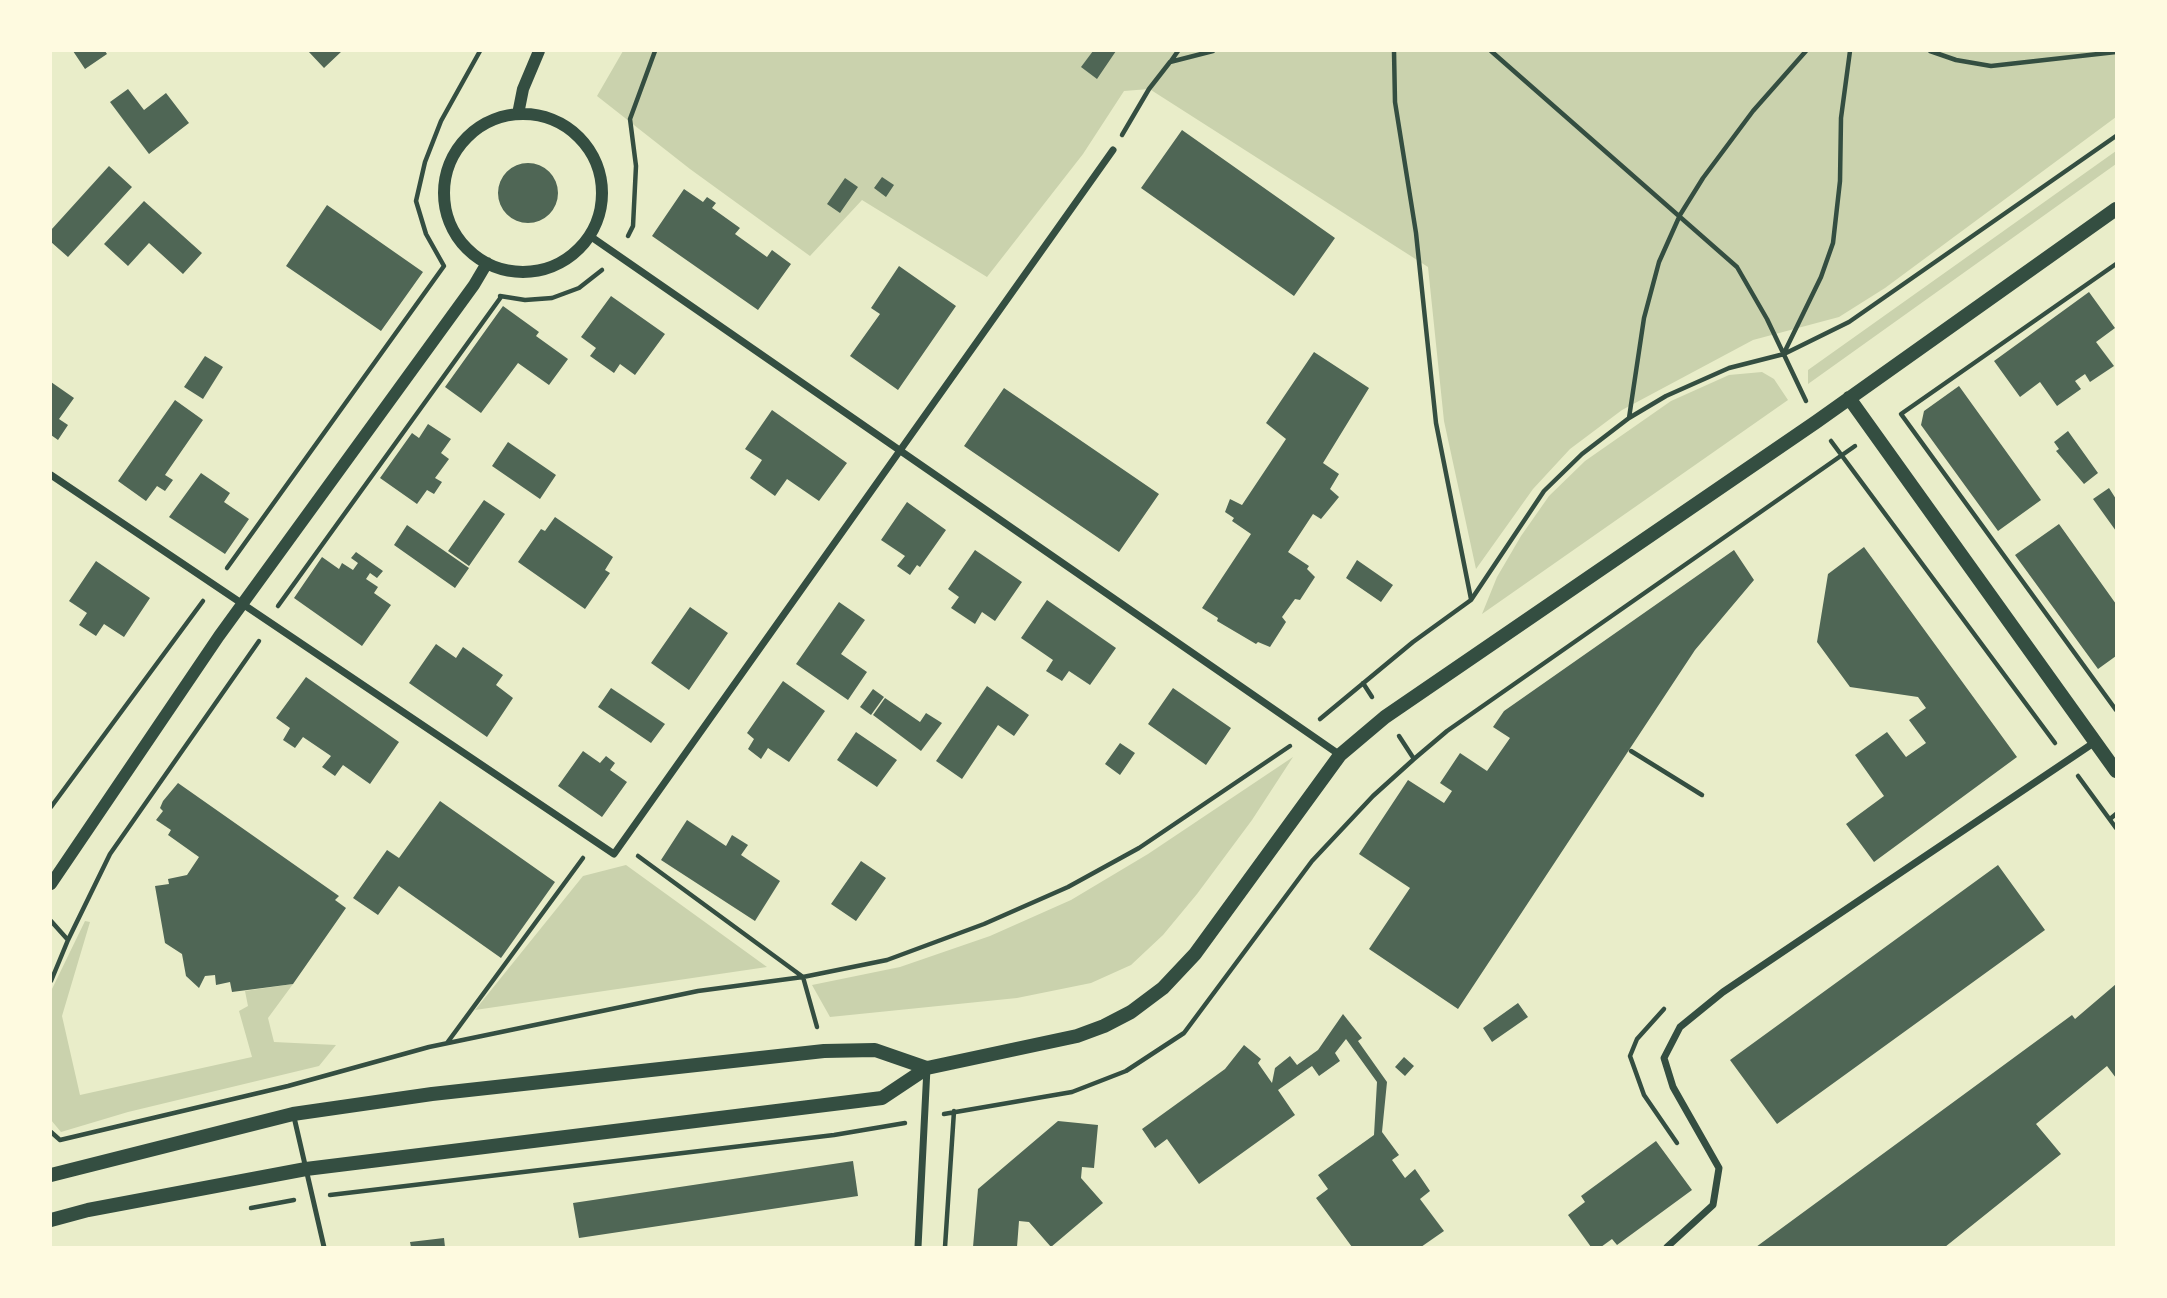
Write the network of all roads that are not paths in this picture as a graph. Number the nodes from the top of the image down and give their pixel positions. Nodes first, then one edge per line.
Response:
1 (539, 51) edge
2 (518, 114) junction
3 (1113, 150) road end
4 (2116, 209) edge
5 (590, 236) junction
6 (487, 263) junction
7 (1849, 398) junction
8 (900, 451) junction
9 (51, 475) edge
10 (242, 606) junction
11 (2095, 742) junction
12 (1340, 755) junction
13 (2116, 771) edge
14 (51, 884) edge
15 (927, 1068) junction
16 (293, 1114) junction
17 (306, 1169) junction
18 (51, 1175) edge
19 (51, 1220) edge
20 (324, 1247) edge
21 (919, 1247) edge
22 (1667, 1247) edge

1 - 2 street
2 - 5 street
2 - 6 street
3 - 8 street
4 - 7 main road
5 - 6 street
5 - 8 street
6 - 10 street
7 - 11 main road
7 - 12 main road
8 - 10 street
8 - 12 street
9 - 10 street
10 - 14 street
11 - 13 main road
11 - 22 street
12 - 15 main road
15 - 16 main road
15 - 17 main road
15 - 21 street
16 - 17 lane
16 - 18 main road
17 - 19 main road
17 - 20 lane

